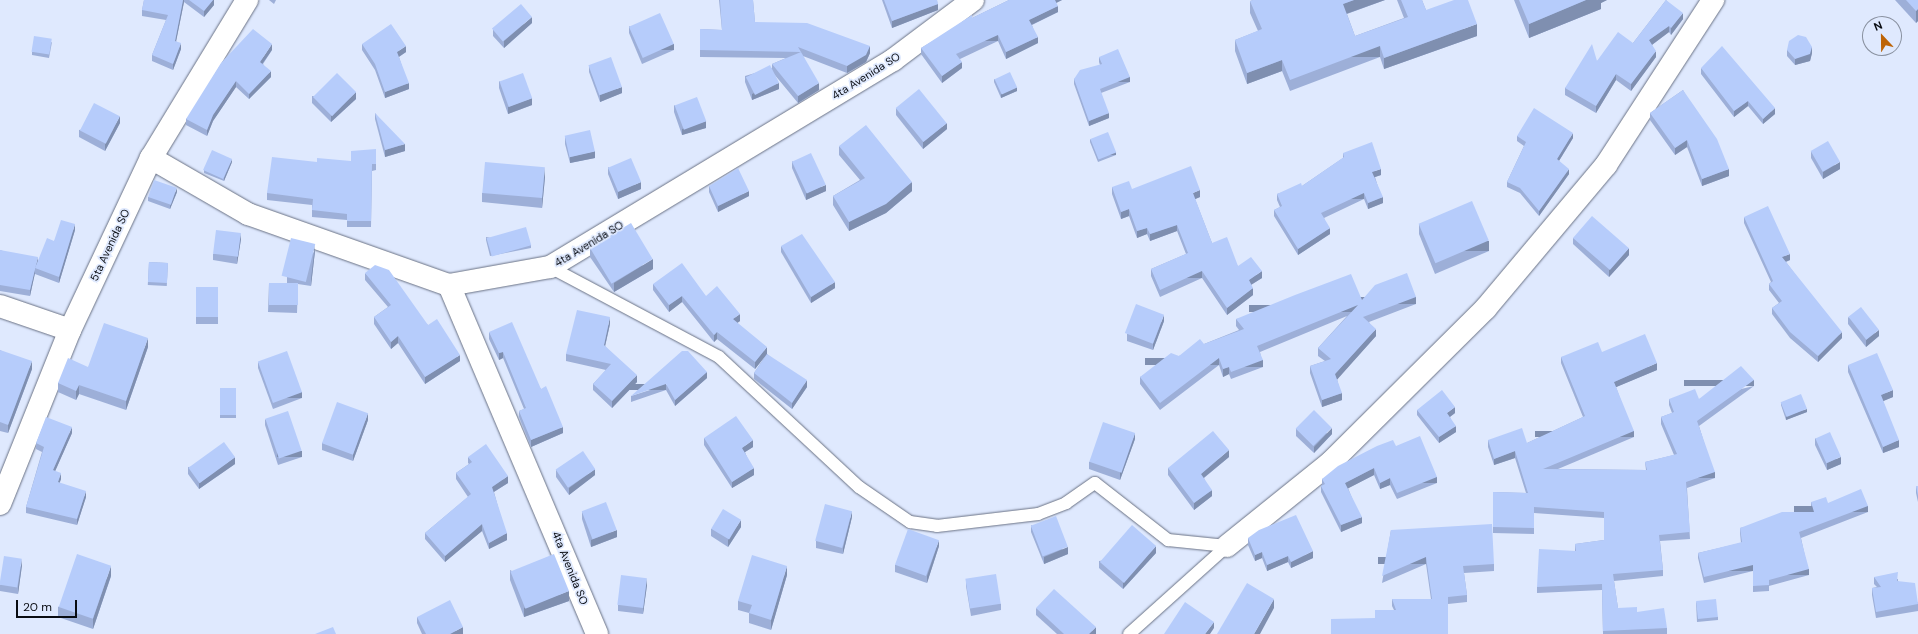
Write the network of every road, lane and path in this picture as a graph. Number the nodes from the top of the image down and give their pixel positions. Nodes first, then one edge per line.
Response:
1 (247, 0) edge
2 (973, 0) edge
3 (1713, 0) edge
4 (151, 158) junction
5 (550, 267) junction
6 (449, 284) junction
7 (0, 306) edge
8 (70, 330) junction
9 (0, 504) edge
10 (1227, 546) junction
11 (597, 634) edge
12 (1129, 634) edge

1 - 4 street, 5ta Avenida SO
2 - 5 street, 4ta Avenida SO
3 - 10 street
4 - 6 street
4 - 8 street, 5ta Avenida SO
5 - 6 street, 4ta Avenida SO
5 - 10 lane
6 - 11 street, 4ta Avenida SO
7 - 8 street
8 - 9 street, 5ta Avenida SO
10 - 12 lane

